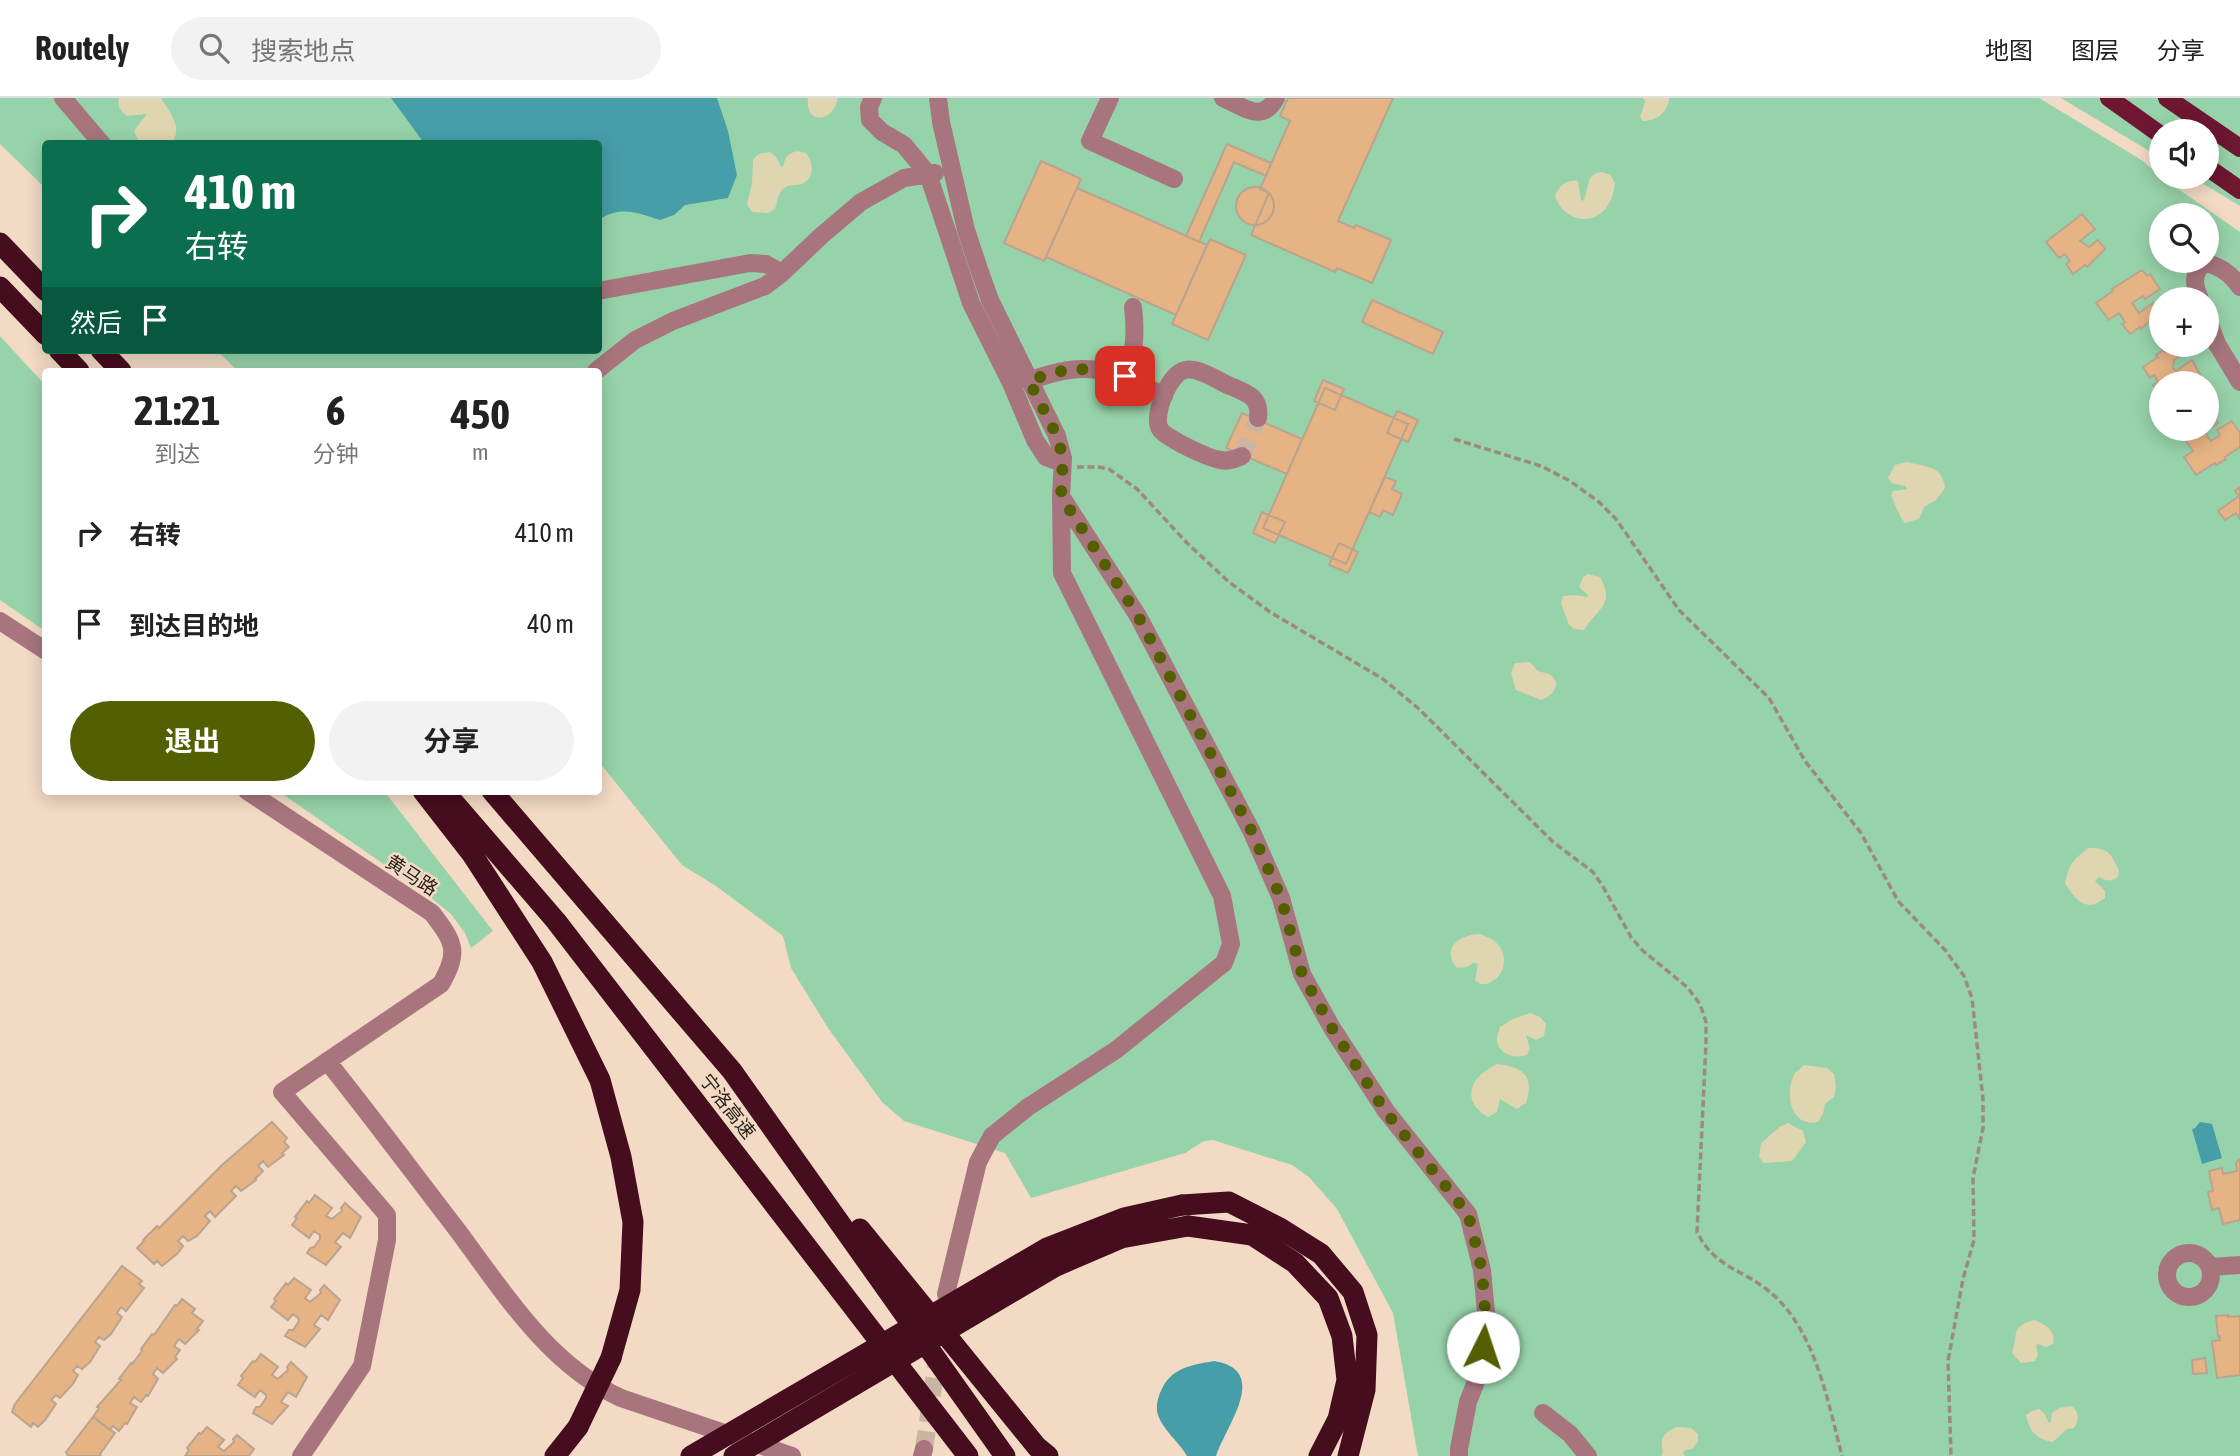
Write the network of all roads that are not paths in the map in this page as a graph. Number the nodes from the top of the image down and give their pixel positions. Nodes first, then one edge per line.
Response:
1 (63, 98) edge
2 (873, 98) edge
3 (938, 98) edge
4 (1111, 98) edge
5 (1223, 98) edge
6 (1276, 98) edge
7 (2109, 98) edge
8 (2166, 98) edge
9 (2149, 126) edge
10 (99, 140) edge
11 (2240, 148) edge
12 (953, 170) junction
13 (928, 174) junction
14 (2219, 175) edge
15 (1174, 179) dead end
16 (2240, 190) edge
17 (0, 243) edge
18 (782, 273) junction
19 (0, 286) edge
20 (42, 287) edge
21 (2195, 287) edge
22 (2240, 287) edge
23 (602, 290) edge
24 (1133, 307) dead end
25 (42, 331) edge
26 (2219, 347) edge
27 (63, 354) edge
28 (105, 354) edge
29 (76, 368) edge
30 (118, 368) edge
31 (600, 368) edge
32 (1125, 376) junction
33 (1029, 381) junction
34 (2240, 382) edge
35 (1164, 396) junction
36 (1258, 418) dead end
37 (1242, 456) dead end
38 (1063, 463) junction
39 (1061, 496) junction
40 (0, 621) edge
41 (42, 648) edge
42 (253, 795) edge
43 (427, 795) edge
44 (447, 795) edge
45 (495, 795) edge
46 (327, 1061) junction
47 (732, 1071) junction
48 (2240, 1265) edge
49 (2210, 1267) dead end
50 (946, 1294) dead end
51 (1543, 1413) dead end
52 (302, 1456) edge
53 (555, 1456) edge
54 (691, 1456) edge
55 (734, 1456) edge
56 (792, 1456) edge
57 (968, 1456) edge
58 (1005, 1456) edge
59 (1048, 1456) edge
60 (1319, 1456) edge
61 (1348, 1456) edge
62 (1459, 1456) edge
63 (1588, 1456) edge

1 - 10 street
2 - 13 street
3 - 12 street
4 - 15 street
5 - 6 street
7 - 9 main road
8 - 11 main road
12 - 13 street
12 - 33 street
13 - 18 street
13 - 38 street
14 - 16 main road
17 - 20 highway
18 - 23 street
18 - 31 street
19 - 25 highway
21 - 22 street
24 - 32 street
26 - 34 street
27 - 29 highway
28 - 30 highway
32 - 33 street
32 - 35 street
33 - 38 street
35 - 36 street
35 - 37 street
38 - 39 street
39 - 50 street
39 - 62 street
40 - 41 street
42 - 46 street, 黄马路
43 - 53 highway, bridge
44 - 57 highway, 宁洛高速
45 - 47 highway, 宁洛高速
46 - 52 street, 黄马路
46 - 56 street
47 - 58 highway, 宁洛高速
47 - 59 highway
48 - 49 street
51 - 63 street
54 - 61 highway, bridge
55 - 60 highway, bridge

